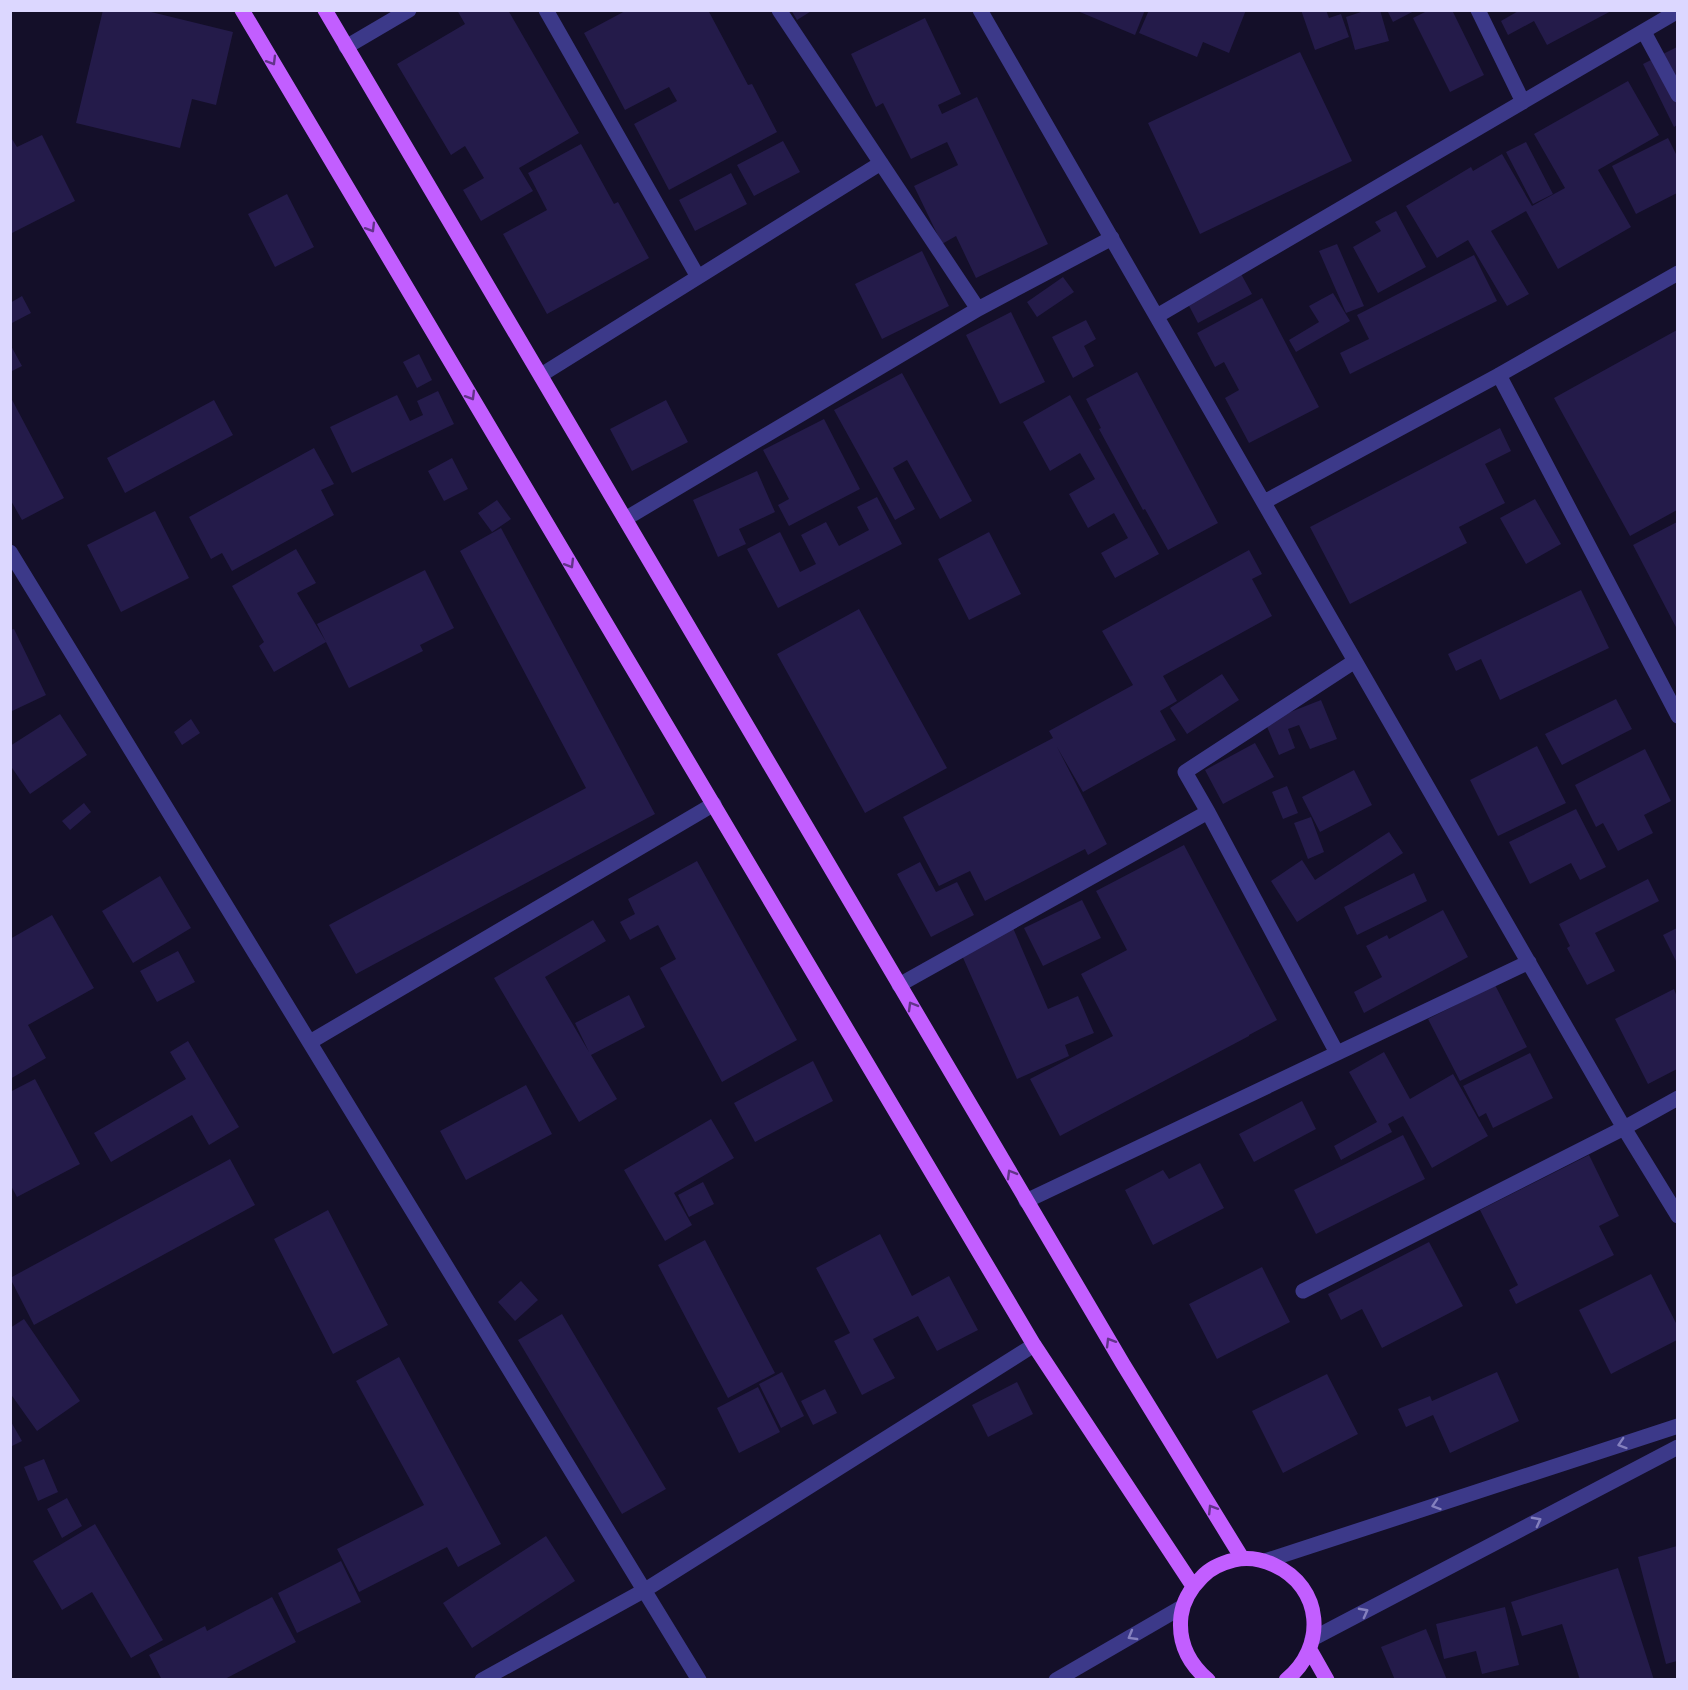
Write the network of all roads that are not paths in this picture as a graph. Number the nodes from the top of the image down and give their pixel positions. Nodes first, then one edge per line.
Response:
1 (242, 10) edge
2 (325, 10) edge
3 (410, 10) edge
4 (546, 10) edge
5 (779, 10) edge
6 (980, 10) edge
7 (1478, 10) edge
8 (1677, 10) edge
9 (1644, 32) junction
10 (346, 47) junction
11 (1677, 95) edge
12 (1523, 102) junction
13 (881, 163) junction
14 (1112, 238) junction
15 (1677, 273) edge
16 (698, 277) junction
17 (978, 309) junction
18 (1157, 316) junction
19 (541, 375) junction
20 (1498, 375) junction
21 (1264, 502) junction
22 (625, 519) junction
23 (10, 552) edge
24 (1355, 661) junction
25 (1677, 716) edge
26 (714, 804) junction
27 (1208, 812) junction
28 (1529, 962) junction
29 (899, 985) junction
30 (310, 1042) junction
31 (1337, 1053) junction
32 (1677, 1098) edge
33 (1624, 1128) junction
34 (1026, 1201) junction
35 (1677, 1216) edge
36 (1303, 1291) dead end
37 (1034, 1345) junction
38 (1677, 1426) edge
39 (1677, 1447) edge
40 (1242, 1558) junction
41 (1265, 1561) junction
42 (1192, 1586) junction
43 (645, 1590) junction
44 (1182, 1606) junction
45 (1311, 1644) junction
46 (482, 1680) edge
47 (699, 1680) edge
48 (1056, 1680) edge
49 (1208, 1680) edge
50 (1286, 1680) edge
51 (1327, 1680) edge

1 -> 26 main road
2 - 10 main road
3 - 10 street
4 - 16 street
5 - 13 street
6 - 14 street
7 - 12 street
8 - 9 street
9 - 11 street
9 - 12 street
10 - 19 main road
12 - 18 street
13 - 16 street
13 - 17 street
14 - 17 street
14 - 18 street
15 - 20 street
16 - 19 street
17 - 22 street
18 - 21 street
19 - 22 main road
20 - 21 street
20 - 25 street
21 - 24 street
22 - 29 main road
23 - 30 street
24 - 27 street
24 - 28 street
26 - 30 street
26 - 37 main road
27 - 29 street
27 - 31 street
28 - 31 street
28 - 33 street
34 -> 29 main road
30 - 43 street
31 - 34 street
32 - 33 street
33 - 35 street
33 - 36 street
40 -> 34 main road
37 - 42 main road
37 - 43 street
38 -> 41 street
45 -> 39 street
40 - 41 main road
40 - 42 main road
41 - 45 main road
42 - 44 main road
43 - 46 street
43 - 47 street
44 -> 48 street
44 - 49 main road
45 - 50 main road
45 - 51 main road

